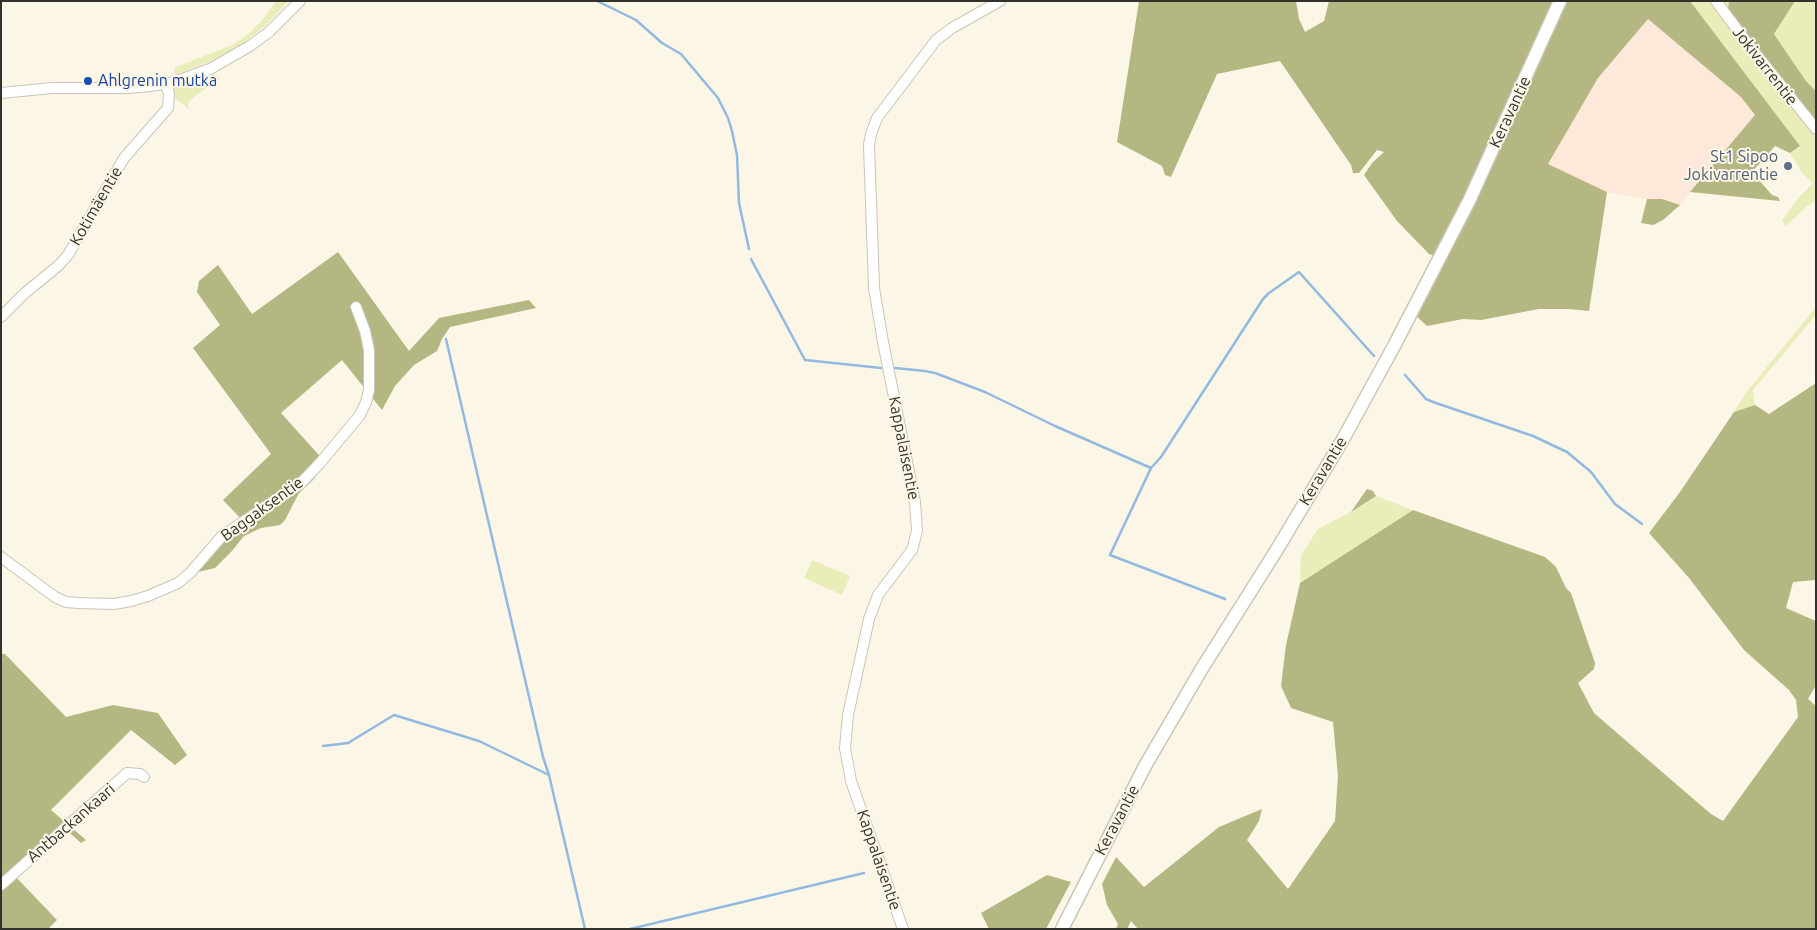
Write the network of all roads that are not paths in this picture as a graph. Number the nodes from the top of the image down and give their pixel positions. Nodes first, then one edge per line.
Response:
1 (300, 1) edge
2 (1000, 1) edge
3 (1560, 1) edge
4 (1716, 1) edge
5 (166, 84) junction
6 (1, 93) edge
7 (1816, 129) edge
8 (356, 307) dead end
9 (1, 317) edge
10 (1, 557) edge
11 (144, 777) dead end
12 (1, 885) edge
13 (904, 929) edge
14 (1062, 929) edge

1 - 5 street
2 - 13 street, Kappalaisentie
3 - 14 main road, Keravantie
4 - 7 street, Jokivarrentie
5 - 6 street
5 - 9 street, Kotimäentie
8 - 10 street, Baggaksentie
11 - 12 street, Antbackankaari

